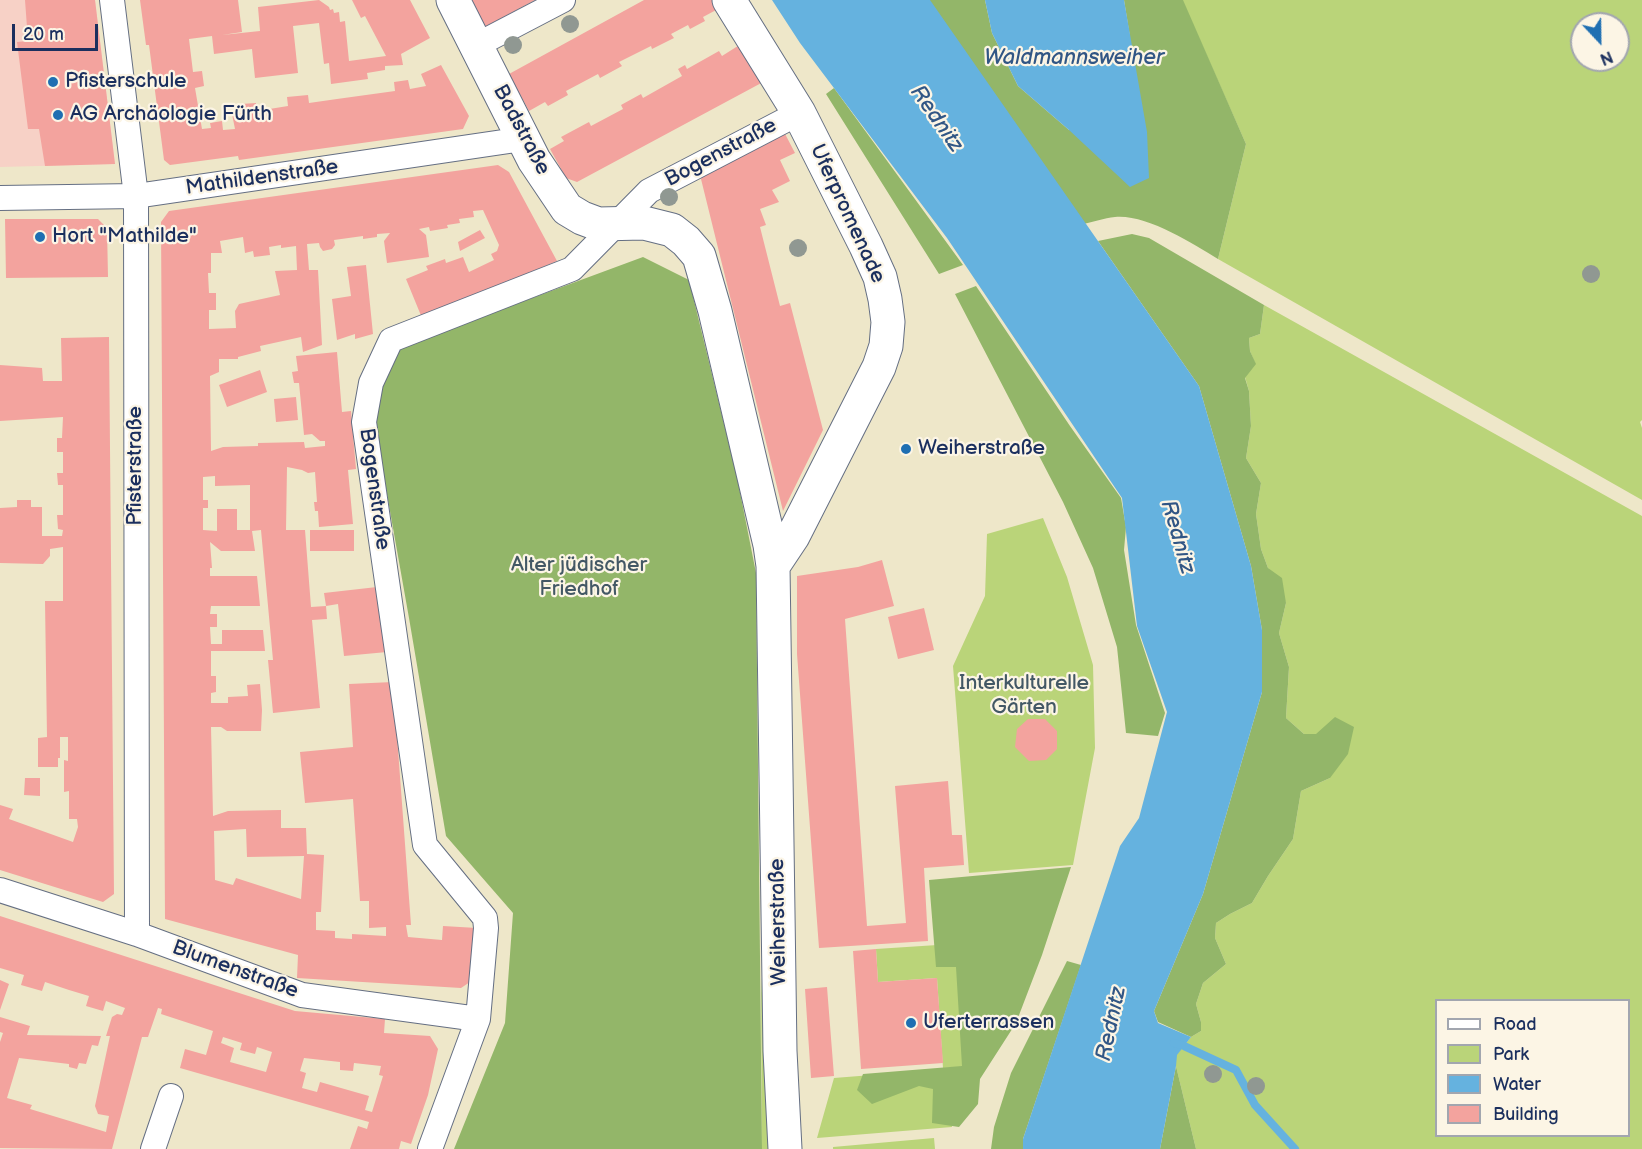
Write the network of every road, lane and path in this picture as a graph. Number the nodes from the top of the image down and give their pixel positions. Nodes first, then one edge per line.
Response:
1 (112, 0) edge
2 (453, 0) edge
3 (563, 0) edge
4 (729, 0) edge
5 (477, 45) junction
6 (799, 112) junction
7 (523, 139) junction
8 (136, 196) junction
9 (0, 198) edge
10 (619, 222) junction
11 (773, 566) junction
12 (0, 890) edge
13 (137, 934) junction
14 (477, 1019) junction
15 (171, 1096) dead end
16 (153, 1149) edge
17 (430, 1149) edge
18 (785, 1149) edge

1 - 8 street, Pfisterstraße
2 - 5 street, Badstraße
3 - 5 street
4 - 6 street, Uferpromenade
5 - 7 street, Badstraße
6 - 10 street, Bogenstraße
6 - 11 street, Uferpromenade
7 - 8 street, Mathildenstraße
7 - 10 street, Badstraße
8 - 9 street, Mathildenstraße
8 - 13 street, Pfisterstraße
10 - 11 street, Weiherstraße
10 - 14 street, Bogenstraße
11 - 18 street, Weiherstraße
12 - 13 street, Blumenstraße
13 - 14 street, Blumenstraße
14 - 17 street, Bogenstraße
15 - 16 street

